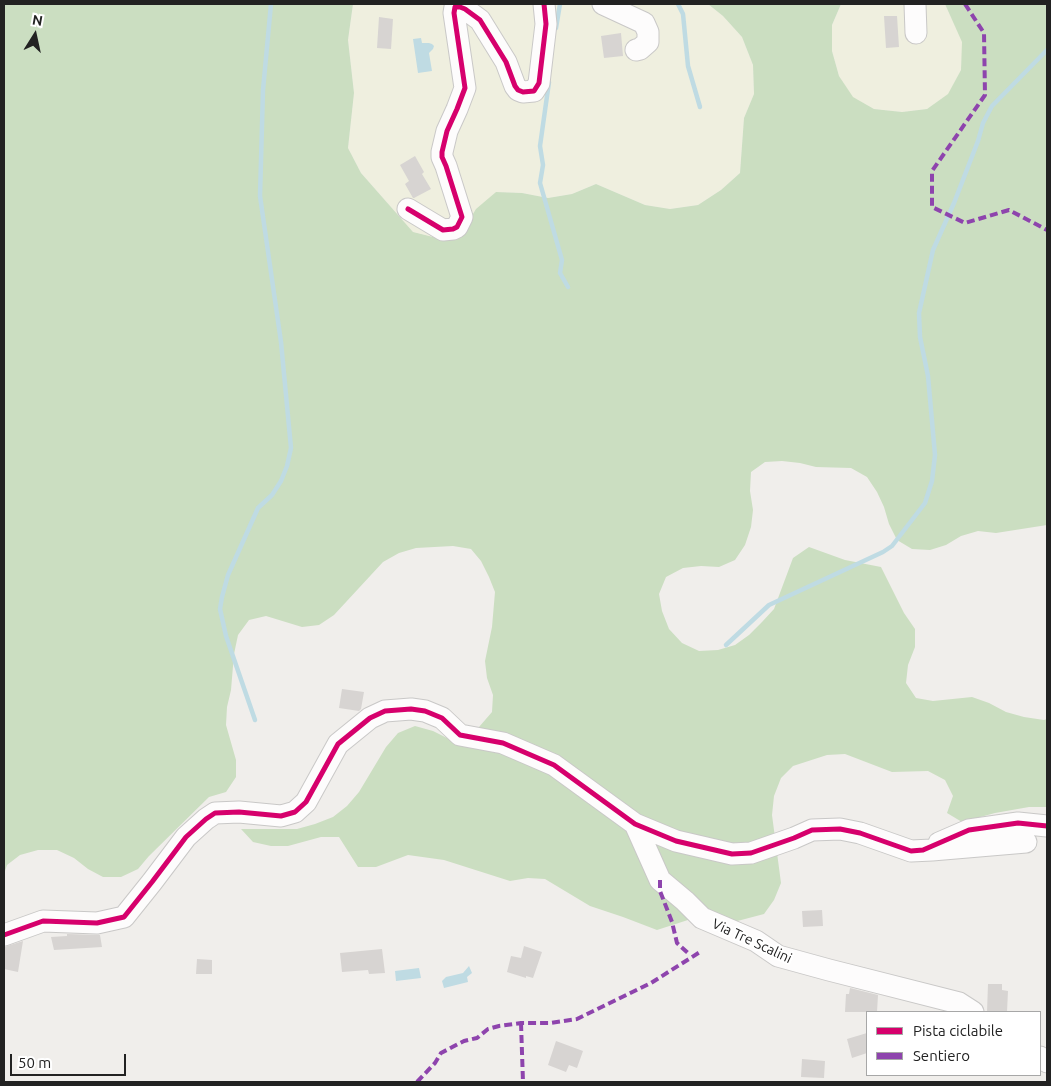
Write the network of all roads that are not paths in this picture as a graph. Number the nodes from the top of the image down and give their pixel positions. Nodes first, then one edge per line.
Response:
1 (544, 4) edge
2 (603, 4) edge
3 (915, 4) edge
4 (916, 33) dead end
5 (636, 50) dead end
6 (408, 209) dead end
7 (635, 824) junction
8 (1047, 826) edge
9 (1026, 842) dead end
10 (922, 850) junction
11 (4, 935) edge
12 (971, 1011) edge

1 - 6 street
2 - 5 street
3 - 4 street
7 - 10 street
7 - 11 street
7 - 12 street, Via Tre Scalini
8 - 10 street
9 - 10 street

